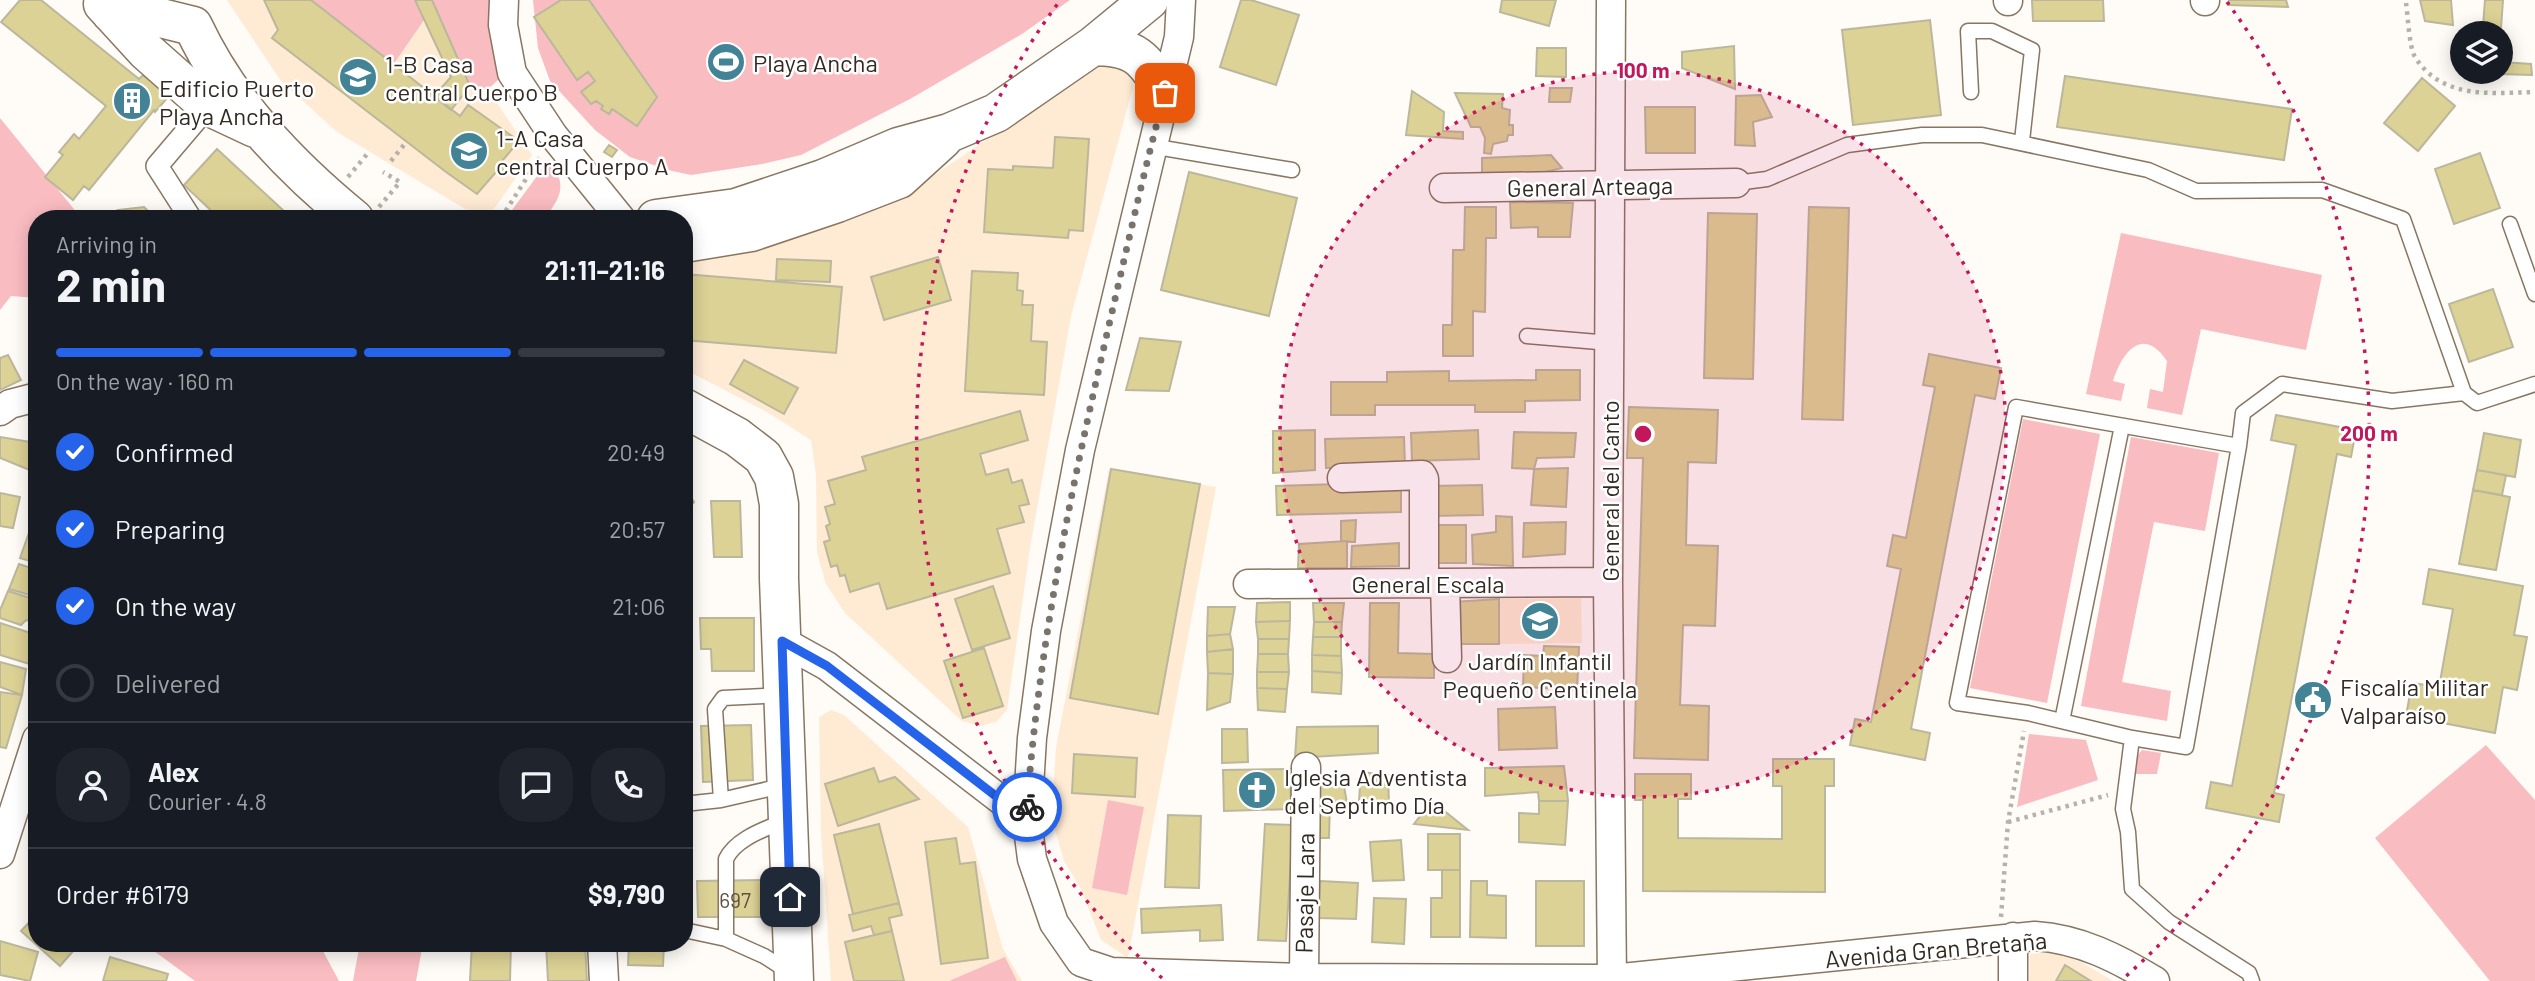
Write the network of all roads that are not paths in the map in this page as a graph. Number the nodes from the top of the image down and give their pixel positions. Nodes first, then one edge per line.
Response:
1 (504, 0) edge
2 (1149, 0) edge
3 (1181, 0) edge
4 (1611, 0) edge
5 (105, 6) edge
6 (174, 29) edge
7 (1093, 46) junction
8 (1971, 92) dead end
9 (1165, 93) junction
10 (208, 106) junction
11 (260, 131) junction
12 (949, 133) junction
13 (2022, 141) junction
14 (1151, 146) junction
15 (1292, 170) dead end
16 (1736, 183) joint
17 (1610, 186) junction
18 (1444, 188) dead end
19 (185, 210) edge
20 (355, 210) edge
21 (614, 210) edge
22 (693, 214) edge
23 (2510, 224) dead end
24 (693, 242) edge
25 (2535, 294) edge
26 (1527, 336) dead end
27 (1610, 343) junction
28 (2535, 384) edge
29 (2464, 393) junction
30 (28, 399) edge
31 (0, 411) edge
32 (693, 413) edge
33 (2122, 426) junction
34 (2239, 446) junction
35 (1342, 478) dead end
36 (1608, 582) junction
37 (1434, 583) junction
38 (1248, 584) dead end
39 (782, 641) junction
40 (1447, 658) dead end
41 (783, 695) junction
42 (2062, 721) junction
43 (2132, 738) junction
44 (1306, 767) dead end
45 (28, 768) edge
46 (720, 800) junction
47 (787, 802) junction
48 (693, 803) edge
49 (1027, 820) junction
50 (0, 854) edge
51 (693, 932) edge
52 (2006, 938) junction
53 (726, 939) junction
54 (602, 952) edge
55 (1081, 972) edge
56 (793, 978) edge
57 (1304, 978) junction
58 (1351, 980) edge
59 (1612, 980) edge
60 (604, 981) edge
61 (2013, 981) edge
62 (2155, 981) edge
63 (2252, 981) edge

1 - 21 street
2 - 7 main road
3 - 9 street
4 - 17 street, General del Canto
5 - 6 main road
6 - 10 main road
6 - 11 main road
7 - 9 main road
7 - 12 main road
8 - 13 lane
9 - 14 street
10 - 11 main road
10 - 19 street
11 - 20 main road
12 - 22 main road
12 - 24 main road
13 - 16 lane
13 - 29 lane
14 - 15 lane
14 - 49 street
16 - 17 street, General Arteaga
17 - 18 street, General Arteaga
17 - 27 street, General del Canto
23 - 25 lane
26 - 27 lane
27 - 36 street, General del Canto
28 - 29 lane
29 - 34 lane
30 - 31 street
32 - 39 main road
33 - 34 lane
33 - 42 lane
33 - 42 lane
34 - 43 lane
35 - 37 street
36 - 37 street, General Escala
36 - 59 street, General del Canto
37 - 38 street, General Escala
37 - 40 street
39 - 41 main road
39 - 49 street
41 - 46 lane
41 - 47 main road
42 - 43 lane
43 - 63 lane
44 - 57 street, Pasaje Lara
45 - 50 street
46 - 47 lane
46 - 48 lane
47 - 53 lane
47 - 56 main road
49 - 55 street
51 - 53 lane
52 - 59 street, Avenida Gran Bretaña
52 - 61 street
52 - 62 street, Avenida Gran Bretaña
53 - 56 lane
54 - 60 street
55 - 57 street, Avenida Gran Bretaña
57 - 58 street, Avenida Gran Bretaña
58 - 59 street, Avenida Gran Bretaña

